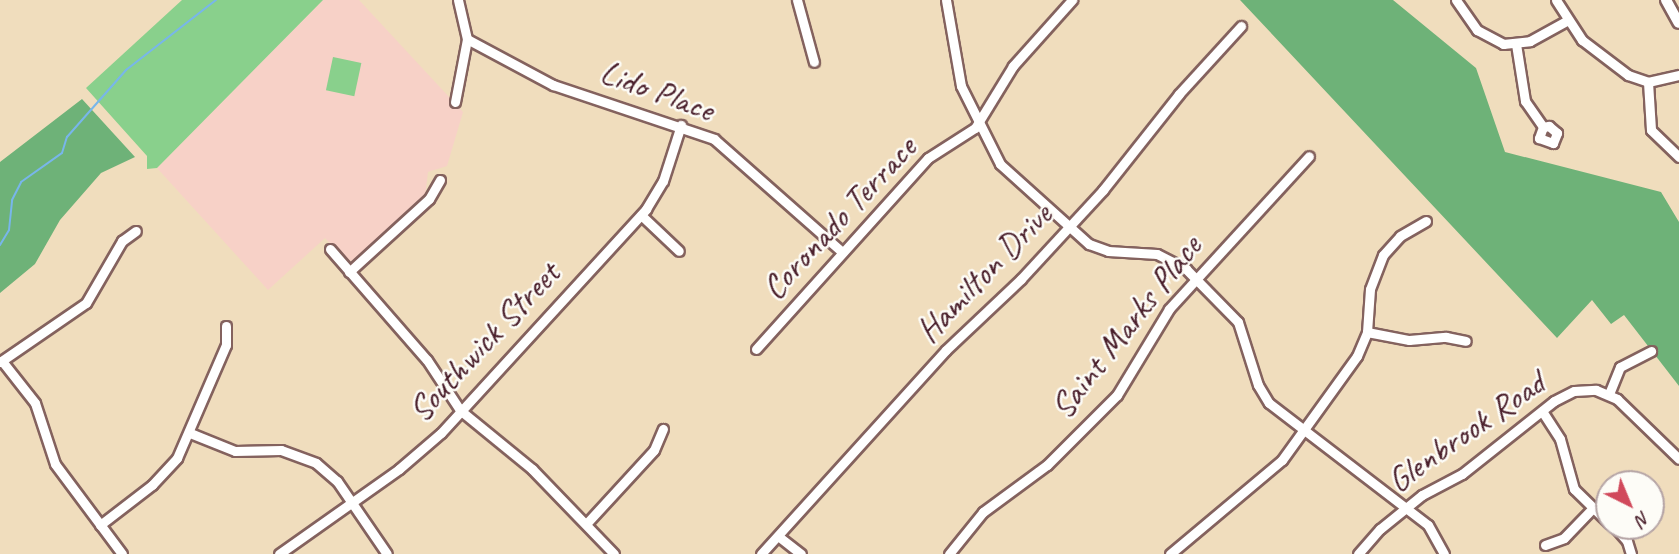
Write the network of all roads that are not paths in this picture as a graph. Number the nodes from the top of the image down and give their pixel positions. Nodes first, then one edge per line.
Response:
1 (458, 0) edge
2 (797, 0) edge
3 (946, 0) edge
4 (1072, 0) edge
5 (1456, 0) edge
6 (1556, 0) edge
7 (1666, 0) edge
8 (1568, 20) junction
9 (1679, 23) edge
10 (1241, 26) dead end
11 (467, 38) junction
12 (1516, 44) junction
13 (814, 62) dead end
14 (1679, 75) edge
15 (1648, 82) junction
16 (455, 102) dead end
17 (681, 125) junction
18 (977, 125) junction
19 (1543, 127) dead end
20 (1309, 156) dead end
21 (1679, 157) edge
22 (440, 180) dead end
23 (641, 215) junction
24 (1426, 221) dead end
25 (1068, 228) junction
26 (136, 231) dead end
27 (330, 249) dead end
28 (679, 251) dead end
29 (842, 252) junction
30 (349, 272) junction
31 (1197, 278) junction
32 (226, 326) dead end
33 (1367, 332) junction
34 (1466, 341) dead end
35 (756, 349) dead end
36 (1651, 351) dead end
37 (1, 362) edge
38 (1609, 394) junction
39 (460, 410) junction
40 (1542, 411) junction
41 (663, 429) dead end
42 (1304, 431) junction
43 (190, 433) junction
44 (1679, 459) edge
45 (352, 502) junction
46 (1404, 509) junction
47 (1592, 509) junction
48 (1595, 511) edge
49 (100, 524) junction
50 (586, 524) junction
51 (778, 536) junction
52 (1545, 545) dead end
53 (121, 554) edge
54 (279, 554) edge
55 (387, 554) edge
56 (614, 554) edge
57 (761, 554) edge
58 (801, 554) edge
59 (949, 554) edge
60 (1170, 554) edge
61 (1358, 554) edge
62 (1444, 554) edge

1 - 11 street
2 - 13 street
3 - 18 street
4 - 18 street, Coronado Terrace
5 - 12 street
6 - 8 street
7 - 9 main road
8 - 12 street
8 - 15 street
10 - 25 street, Hamilton Drive
11 - 16 street
11 - 17 street, Lido Place
12 - 19 street
14 - 15 street
15 - 21 street
17 - 23 street, Southwick Street
17 - 29 street, Lido Place
18 - 25 street
18 - 29 street, Coronado Terrace
20 - 31 street, Saint Marks Place
22 - 30 street
23 - 28 street
23 - 39 street, Southwick Street
24 - 33 street
25 - 31 street
25 - 51 street, Hamilton Drive
26 - 37 street
27 - 30 street
29 - 35 street, Coronado Terrace
30 - 39 street
31 - 42 street
31 - 59 street, Saint Marks Place
32 - 43 street
33 - 34 street
33 - 42 street
36 - 38 street
37 - 49 street
38 - 40 street, Glenbrook Road
38 - 44 street
39 - 45 street, Southwick Street
39 - 50 street
40 - 46 street, Glenbrook Road
40 - 47 street
41 - 50 street
42 - 46 street
42 - 60 street
43 - 45 street
43 - 49 street
45 - 54 street, Southwick Street
45 - 55 street
46 - 61 street, Glenbrook Road
46 - 62 street
47 - 48 street
47 - 52 street
49 - 53 street
50 - 56 street
51 - 57 street, Hamilton Drive
51 - 58 street

